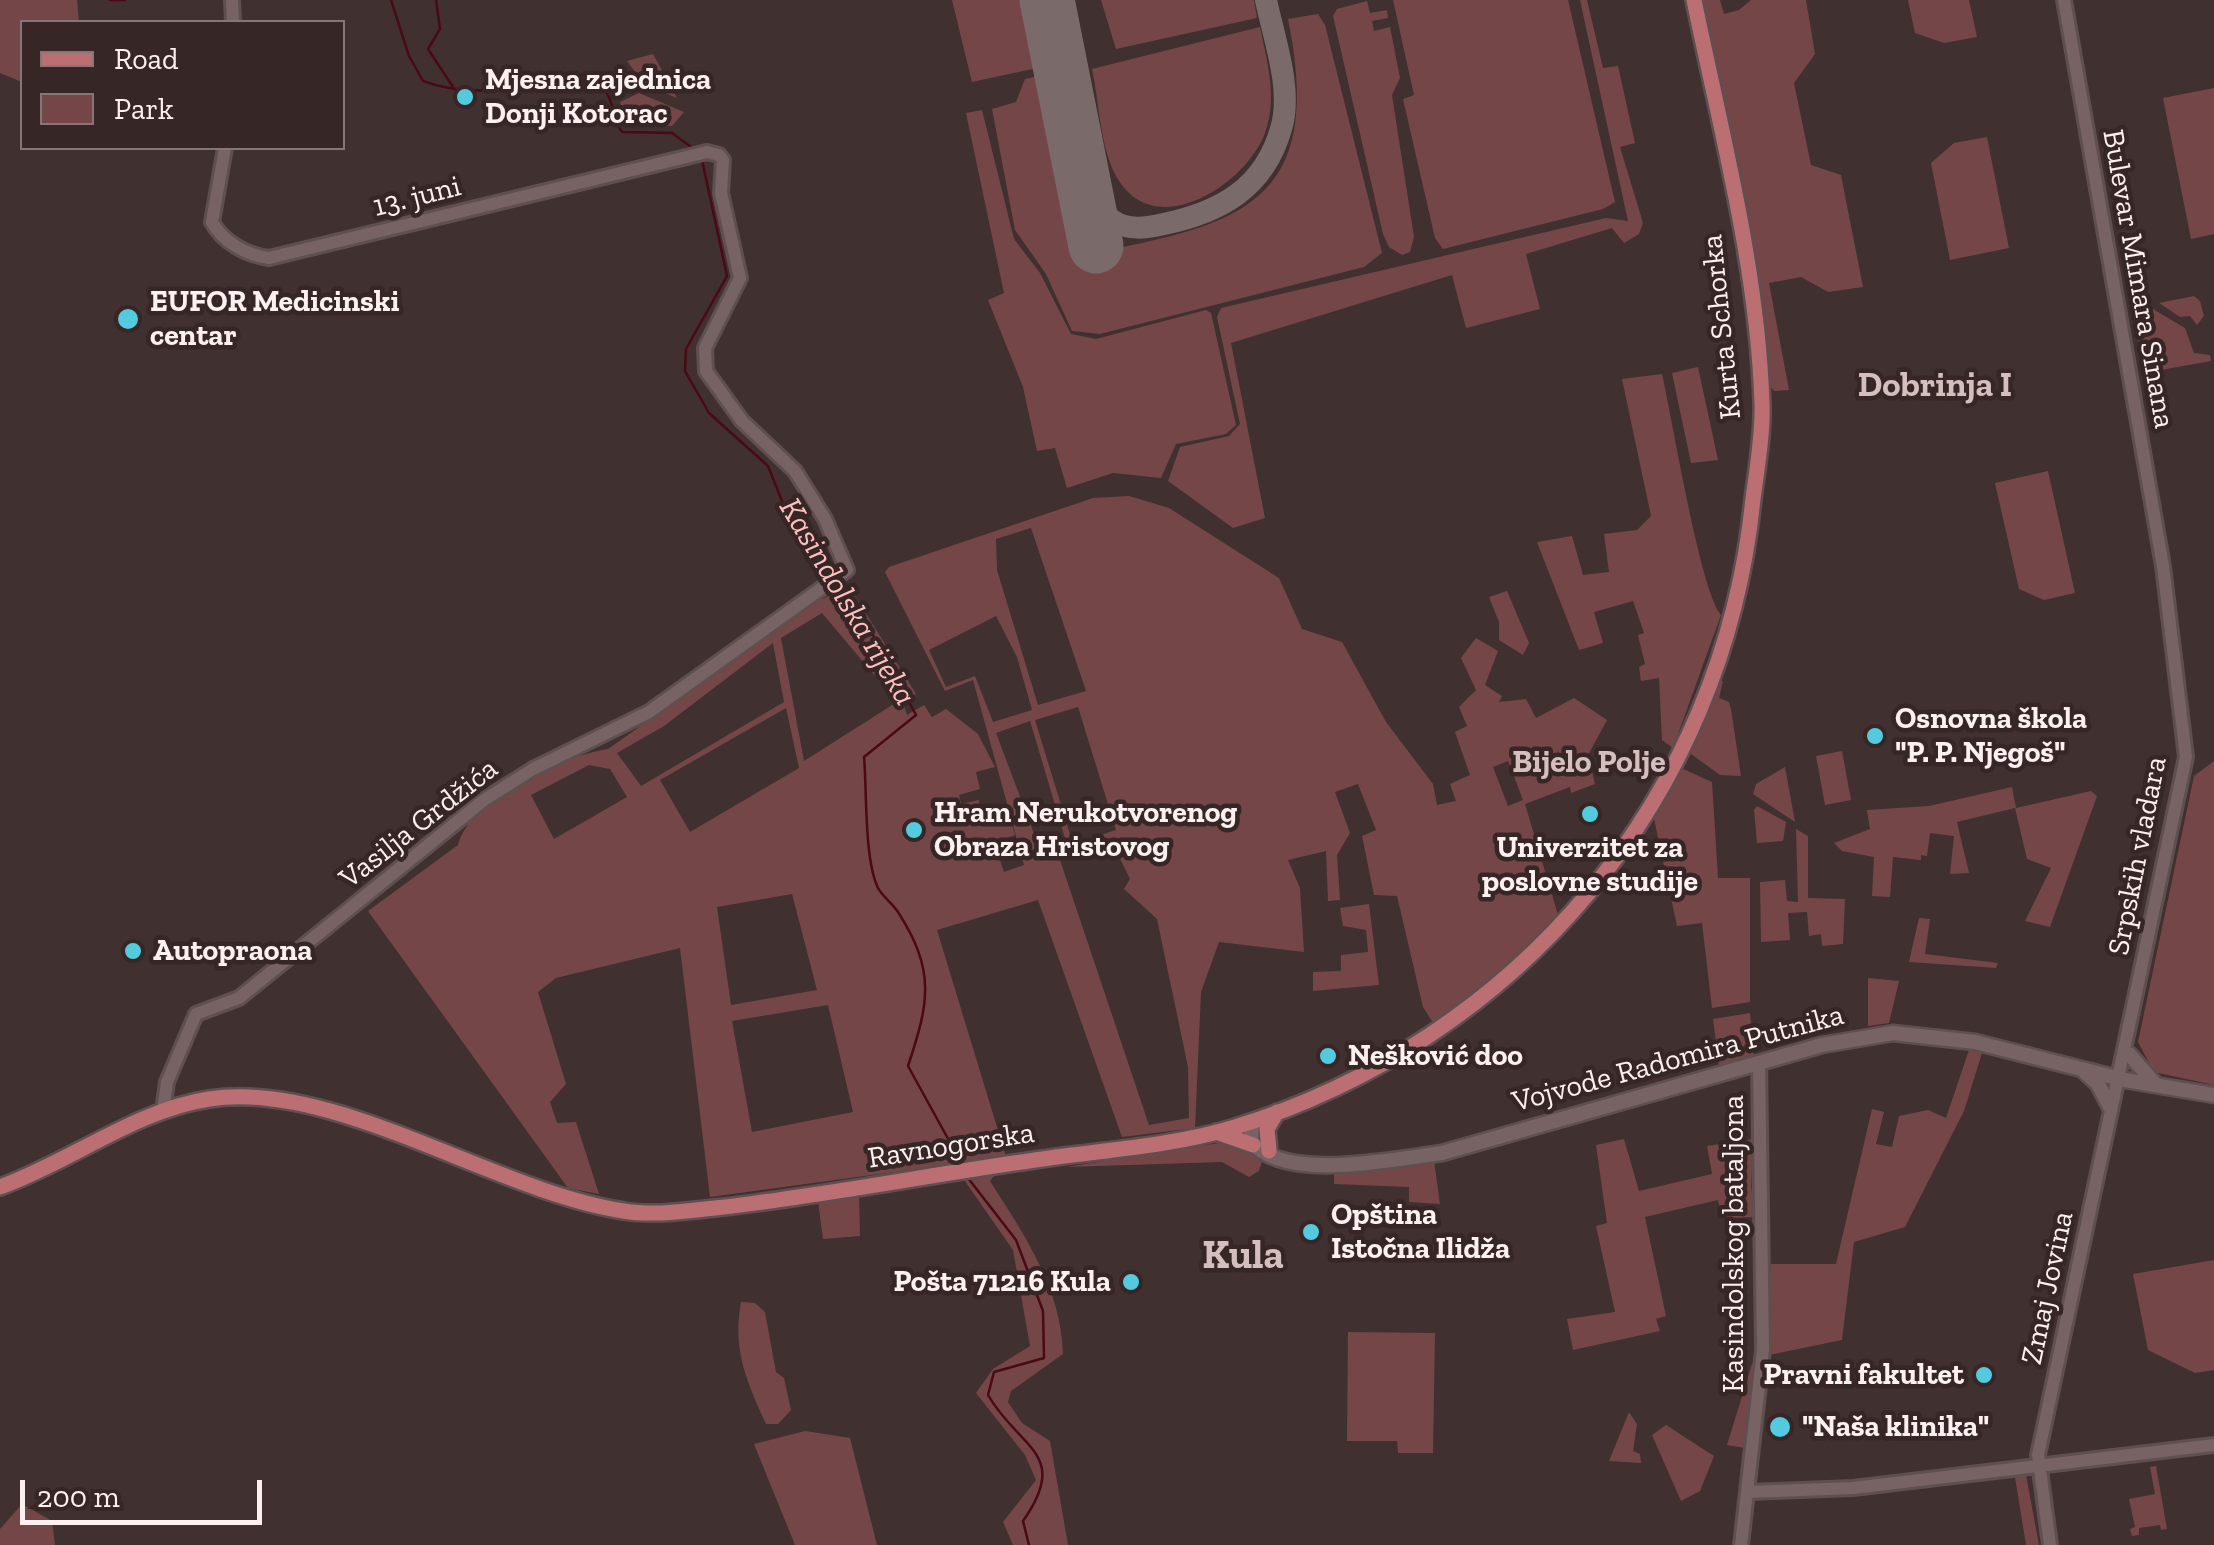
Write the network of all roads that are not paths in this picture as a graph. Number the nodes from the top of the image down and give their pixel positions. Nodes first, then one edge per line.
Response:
1 (1694, 0) edge
2 (2064, 0) edge
3 (226, 150) edge
4 (2163, 566) joint
5 (817, 594) joint
6 (1721, 648) joint
7 (2126, 1036) junction
8 (2130, 1054) junction
9 (1759, 1063) junction
10 (2084, 1070) junction
11 (2121, 1079) junction
12 (2161, 1088) junction
13 (2214, 1096) edge
14 (164, 1111) junction
15 (1276, 1112) junction
16 (2110, 1114) junction
17 (1252, 1121) junction
18 (1216, 1132) junction
19 (1265, 1152) junction
20 (0, 1187) edge
21 (2214, 1445) edge
22 (2036, 1464) junction
23 (1748, 1492) junction
24 (1741, 1545) edge
25 (2050, 1545) edge

1 - 6 main road, Kurta Schorka
2 - 4 street, Bulevar Mimara Sinana
3 - 5 street, 13. juni
4 - 7 street, Srpskih vladara
5 - 14 street, Vasilja Grdžića
6 - 15 main road, Ravnogorska
7 - 8 street, Srpskih vladara
7 - 11 street, Srpskih vladara
8 - 11 street, Srpskih vladara
8 - 12 main road
9 - 10 main road, Vojvode Radomira Putnika
9 - 19 main road, Vojvode Radomira Putnika
9 - 23 street, Kasindolskog bataljona
10 - 11 main road, Vojvode Radomira Putnika
10 - 16 main road
11 - 12 main road, Vojvode Radomira Putnika
11 - 16 street, Zmaj Jovina
12 - 13 main road, Vojvode Radomira Putnika
14 - 18 main road, Ravnogorska
14 - 20 main road, Ravnogorska
15 - 17 main road, Ravnogorska
15 - 19 main road
16 - 22 street, Zmaj Jovina
17 - 18 main road, Ravnogorska
17 - 19 main road
18 - 19 main road
21 - 22 street
22 - 23 street
22 - 25 street
23 - 24 street, Kasindolskog bataljona

